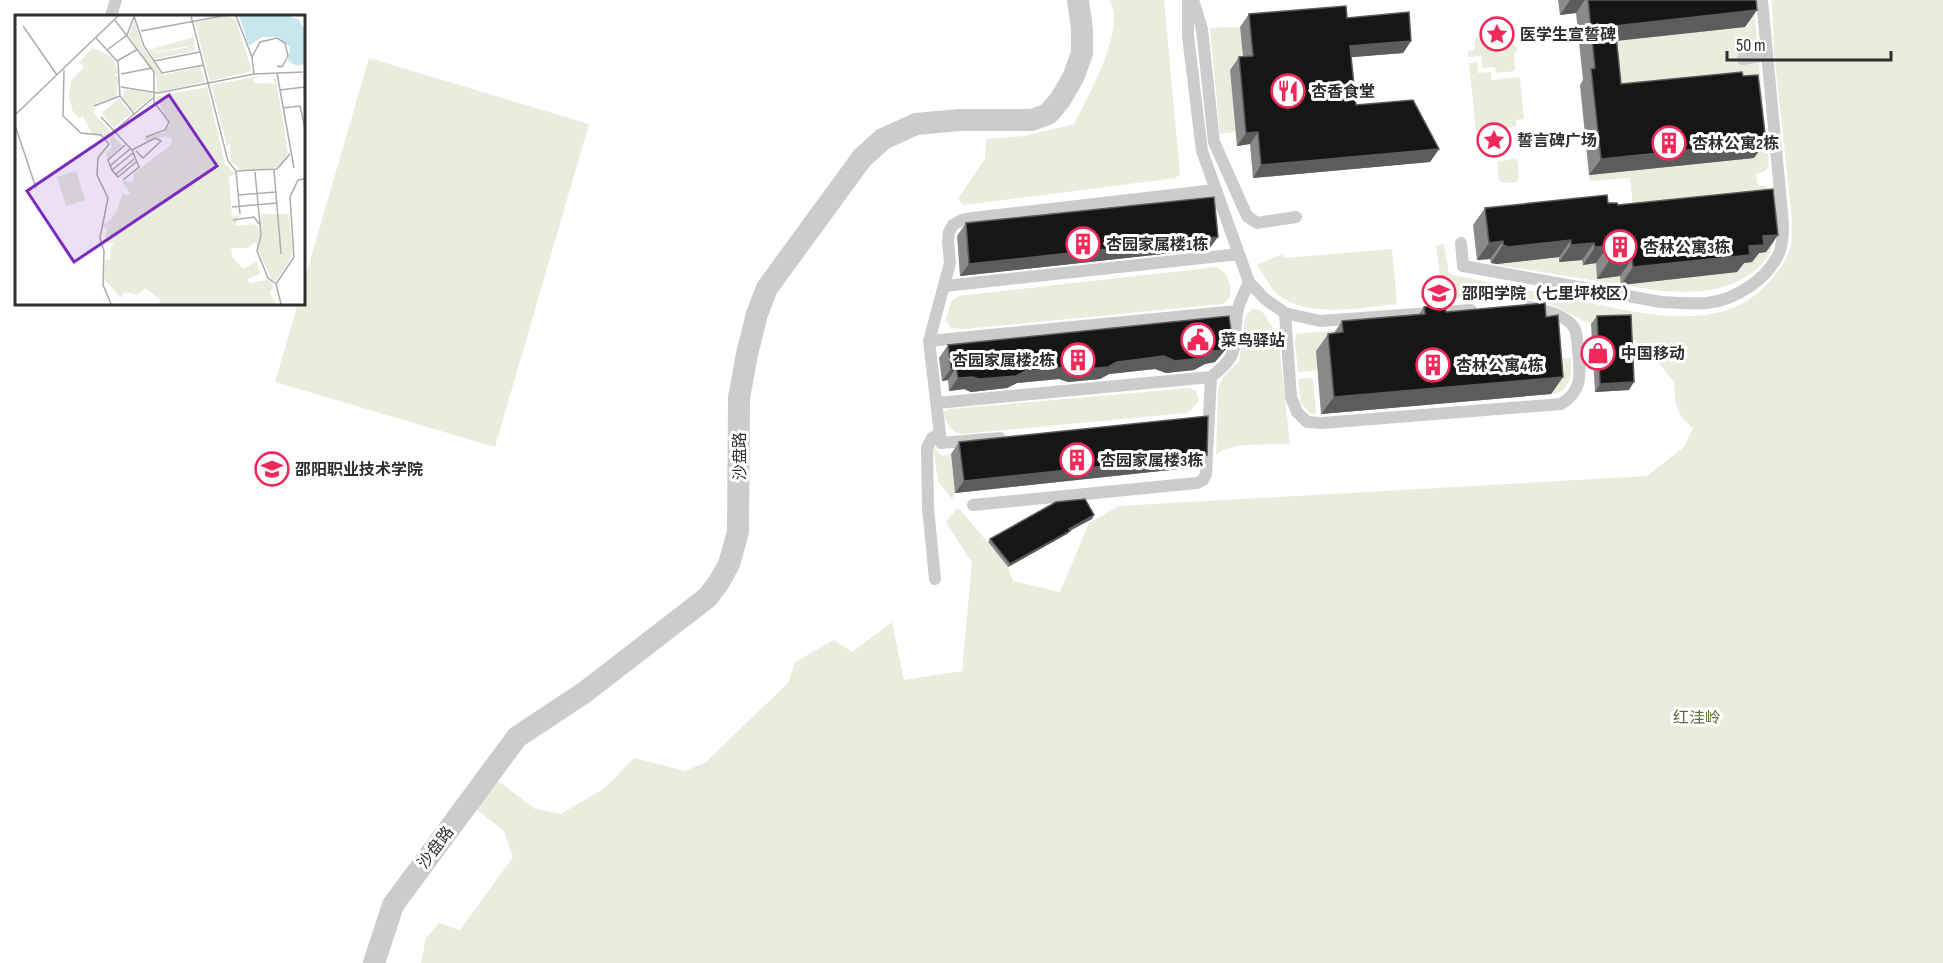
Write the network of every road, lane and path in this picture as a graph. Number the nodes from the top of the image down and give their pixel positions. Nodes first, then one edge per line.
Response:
1 (116, 0) edge
2 (1078, 0) edge
3 (1188, 0) edge
4 (1193, 0) edge
5 (1762, 0) edge
6 (111, 15) edge
7 (1767, 55) junction
8 (1743, 58) dead end
9 (1215, 190) junction
10 (1296, 217) dead end
11 (1461, 243) dead end
12 (1239, 254) junction
13 (1249, 282) junction
14 (945, 286) junction
15 (1521, 306) edge
16 (1488, 308) edge
17 (1237, 311) junction
18 (1285, 313) junction
19 (929, 341) junction
20 (1211, 377) junction
21 (936, 403) junction
22 (940, 433) junction
23 (1007, 437) edge
24 (973, 505) dead end
25 (935, 579) dead end
26 (374, 963) edge

1 - 6 lane
2 - 26 street, 沙盘路
3 - 9 lane
4 - 10 lane
5 - 7 lane
7 - 8 lane
7 - 11 lane
9 - 12 lane
9 - 14 lane
12 - 13 lane
12 - 14 lane
13 - 17 lane
13 - 18 lane
14 - 19 lane
15 - 18 lane
16 - 18 lane
17 - 19 lane
17 - 20 lane
19 - 21 lane
20 - 21 lane
20 - 24 lane
21 - 22 lane
22 - 23 lane
22 - 25 lane

